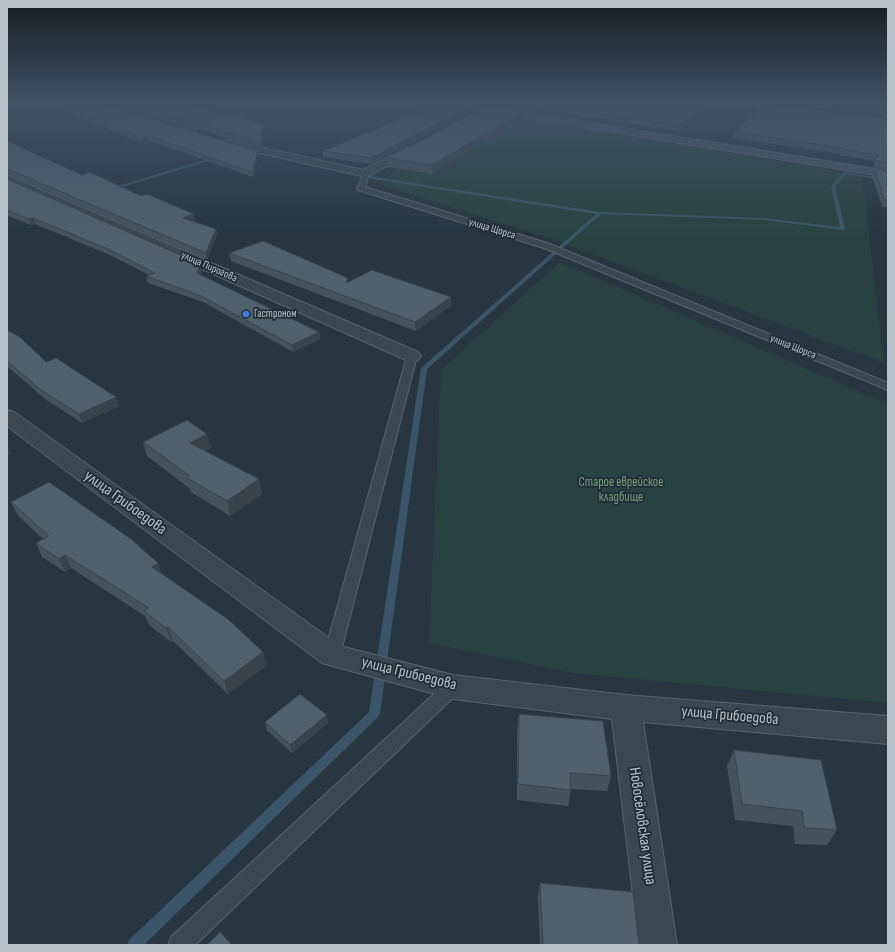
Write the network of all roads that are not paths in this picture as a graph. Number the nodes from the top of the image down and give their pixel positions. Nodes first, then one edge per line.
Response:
1 (244, 147) edge
2 (415, 147) edge
3 (724, 147) edge
4 (366, 174) junction
5 (888, 174) edge
6 (7, 178) edge
7 (412, 356) joint
8 (888, 386) edge
9 (7, 416) edge
10 (332, 655) junction
11 (453, 687) junction
12 (626, 708) junction
13 (888, 730) edge
14 (179, 945) edge
15 (658, 945) edge

1 - 4 street
2 - 4 street
3 - 5 main road
4 - 8 lane, улица Щорса
6 - 7 street, улица Пирогова
7 - 10 lane
9 - 10 street, улица Грибоедова
10 - 11 street, улица Грибоедова
11 - 12 street, улица Грибоедова
11 - 14 lane
12 - 13 street, улица Грибоедова
12 - 15 street, Новосёловская улица

